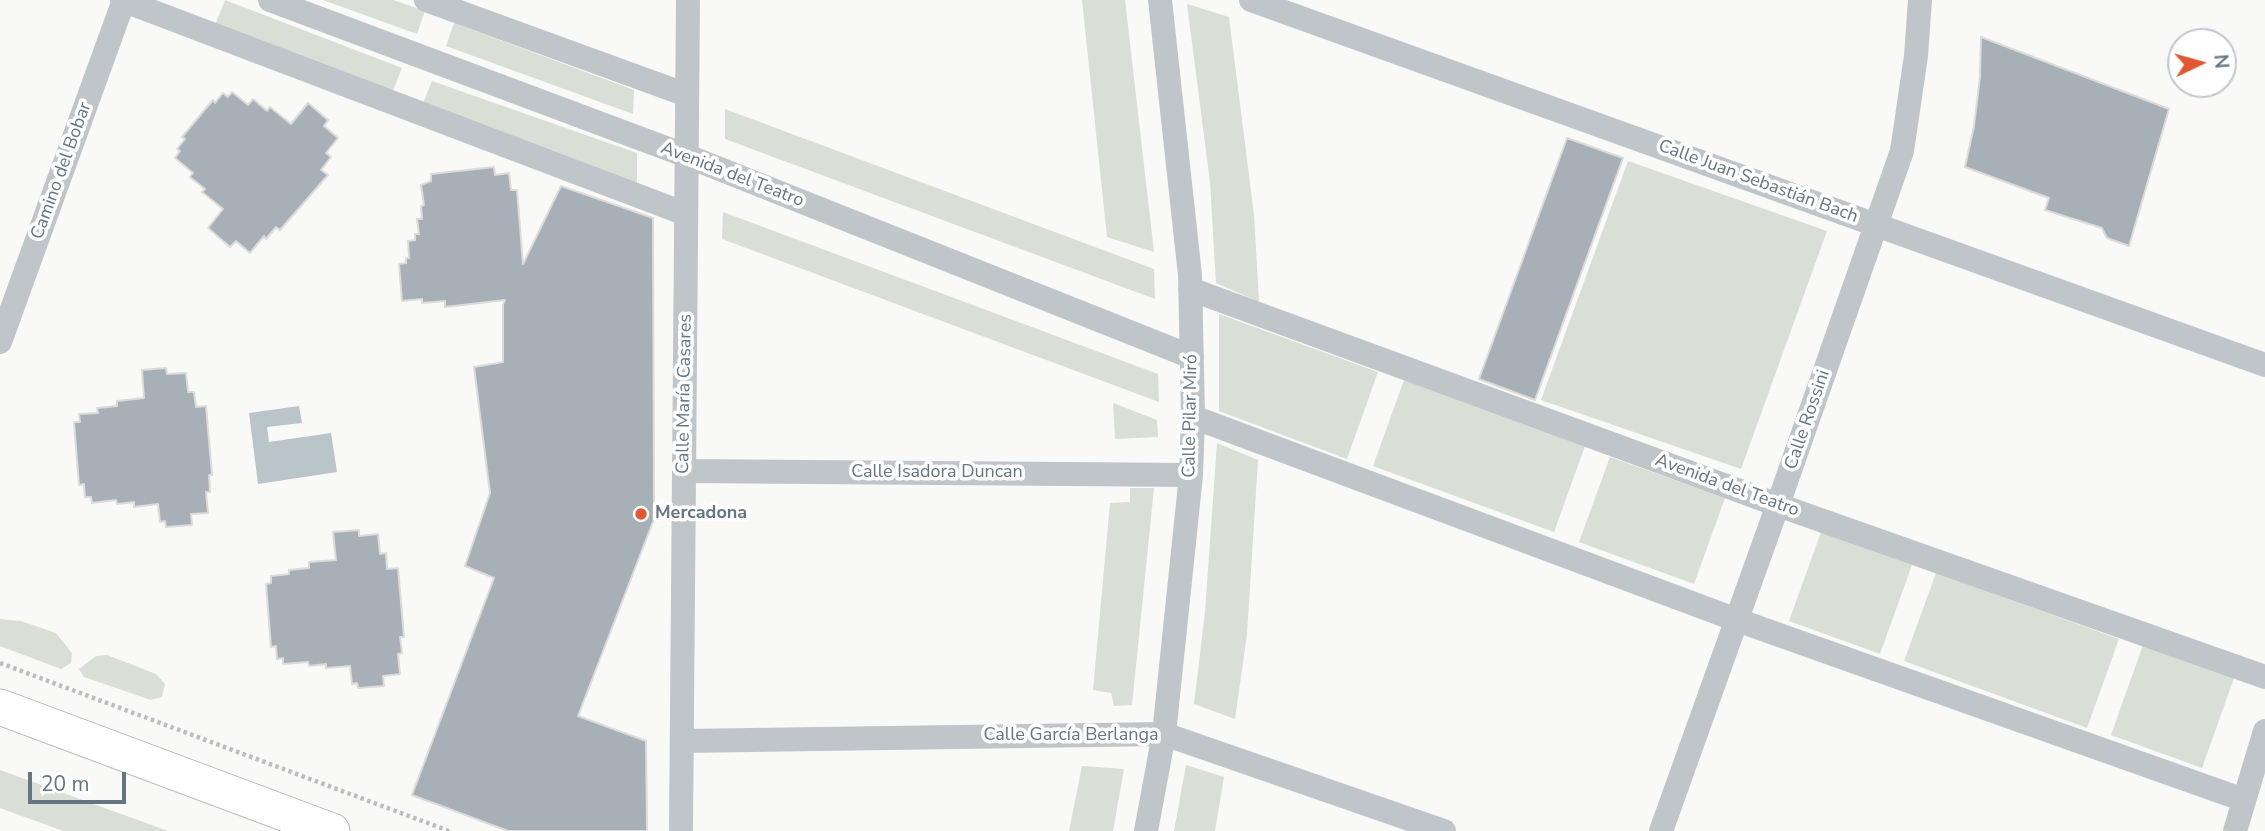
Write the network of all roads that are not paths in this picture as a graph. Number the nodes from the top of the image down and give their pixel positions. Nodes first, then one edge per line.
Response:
1 (123, 0) edge
2 (270, 0) edge
3 (426, 0) edge
4 (688, 0) edge
5 (1160, 0) edge
6 (1251, 0) edge
7 (1920, 0) edge
8 (687, 95) junction
9 (687, 156) junction
10 (687, 214) junction
11 (1876, 224) junction
12 (1190, 289) junction
13 (0, 342) edge
14 (1192, 356) junction
15 (2265, 365) edge
16 (1193, 417) junction
17 (684, 471) junction
18 (1191, 475) junction
19 (1778, 505) junction
20 (1737, 620) junction
21 (2265, 677) edge
22 (0, 707) edge
23 (2265, 731) edge
24 (1164, 734) junction
25 (682, 741) junction
26 (2244, 800) junction
27 (332, 831) edge
28 (681, 831) edge
29 (1146, 831) edge
30 (1444, 831) edge
31 (1661, 831) edge
32 (2235, 831) edge

1 - 10 street
1 - 13 street, Camino del Bobar
2 - 9 street, Avenida del Teatro
3 - 8 street
4 - 8 street, Calle María Casares
5 - 12 street, Calle Pilar Miró
6 - 11 street, Calle Juan Sebastián Bach
7 - 11 street, Calle Rossini
8 - 9 street, Calle María Casares
9 - 10 street, Calle María Casares
9 - 14 street, Avenida del Teatro
10 - 17 street, Calle María Casares
11 - 15 street, Calle Juan Sebastián Bach
11 - 19 street, Calle Rossini
12 - 14 street, Calle Pilar Miró
12 - 19 street, Avenida del Teatro
14 - 16 street, Calle Pilar Miró
16 - 18 street, Calle Pilar Miró
16 - 20 street
17 - 18 street, Calle Isadora Duncan
17 - 25 street, Calle María Casares
18 - 24 street, Calle Pilar Miró
19 - 20 street, Calle Rossini
19 - 21 street, Avenida del Teatro
20 - 26 street
20 - 31 street, Calle Rossini
22 - 27 main road
23 - 26 street
24 - 25 street, Calle García Berlanga
24 - 29 street, Calle Pilar Miró
24 - 30 street, Calle García Berlanga
25 - 28 street, Calle María Casares
26 - 32 street

